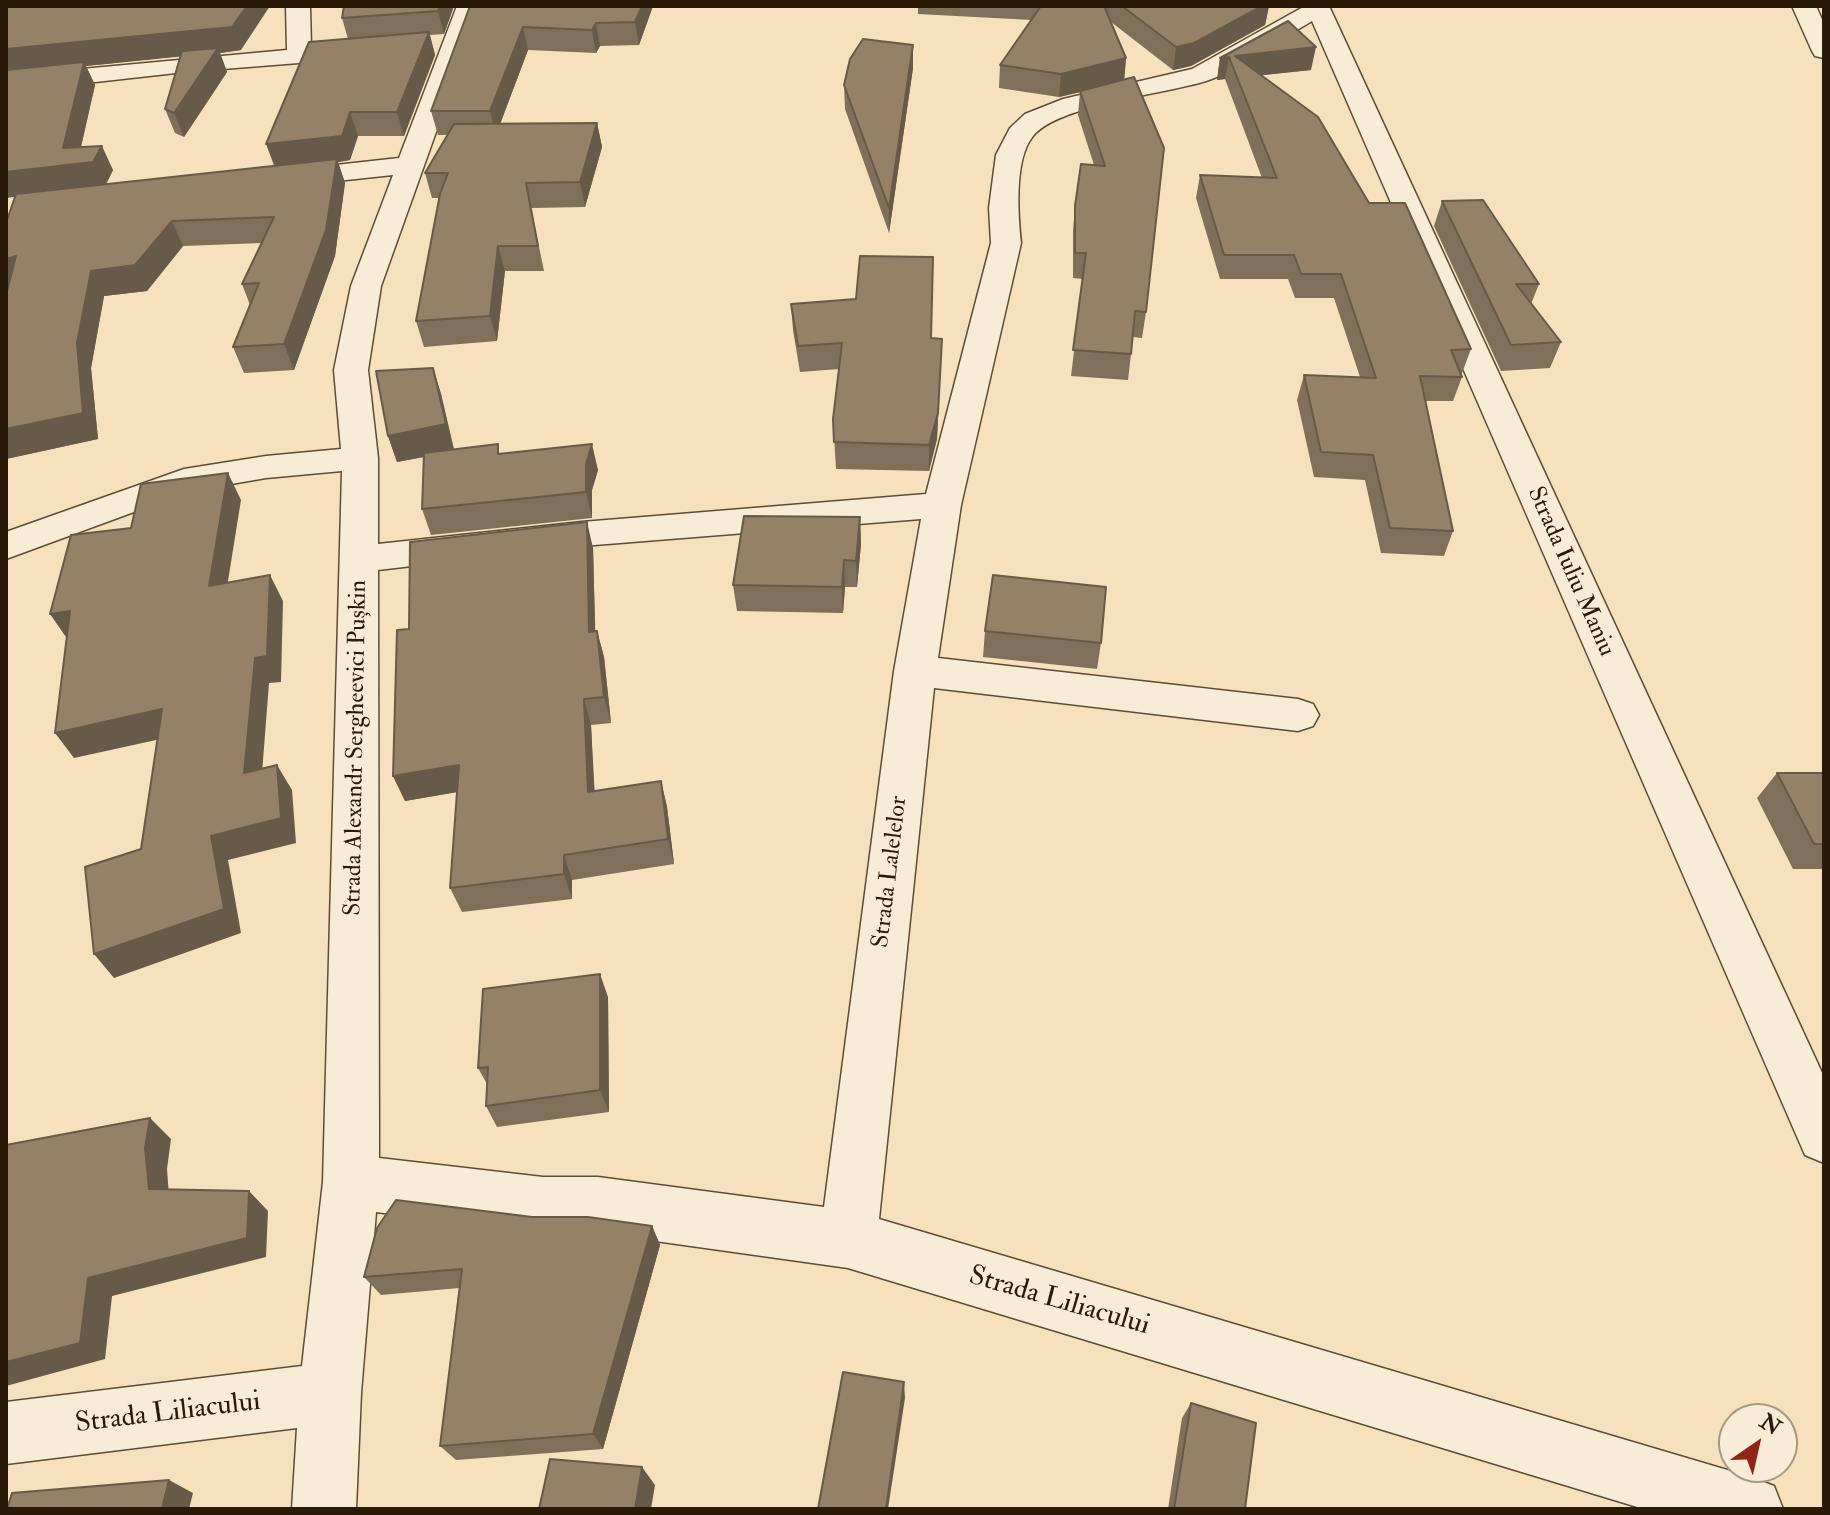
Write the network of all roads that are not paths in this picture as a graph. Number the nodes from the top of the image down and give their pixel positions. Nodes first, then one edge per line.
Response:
1 (298, 6) edge
2 (1804, 6) edge
3 (1317, 8) edge
4 (452, 31) edge
5 (389, 48) edge
6 (1824, 51) edge
7 (299, 56) junction
8 (6, 84) edge
9 (410, 165) junction
10 (254, 182) edge
11 (360, 458) junction
12 (942, 505) junction
13 (6, 546) edge
14 (360, 559) junction
15 (915, 671) junction
16 (1298, 715) dead end
17 (1824, 1137) edge
18 (351, 1182) junction
19 (848, 1239) junction
20 (330, 1393) junction
21 (6, 1433) edge
22 (324, 1509) edge
23 (1751, 1509) edge

1 - 7 street
2 - 6 street
3 - 12 street, Strada Lalelelor
3 - 17 street, Strada Iuliu Maniu
4 - 9 street, Strada Alexandr Sergheevici Pușkin
5 - 7 street
7 - 8 street
9 - 10 street
9 - 11 street, Strada Alexandr Sergheevici Pușkin
11 - 13 street
11 - 14 street, Strada Alexandr Sergheevici Pușkin
12 - 14 street
12 - 15 street, Strada Lalelelor
14 - 18 street, Strada Alexandr Sergheevici Pușkin
15 - 16 street
15 - 19 street, Strada Lalelelor
18 - 19 street, Strada Liliacului
18 - 20 street, Strada Alexandr Sergheevici Pușkin
19 - 23 street, Strada Liliacului
20 - 21 street, Strada Liliacului
20 - 22 street, Strada Alexandr Sergheevici Pușkin

